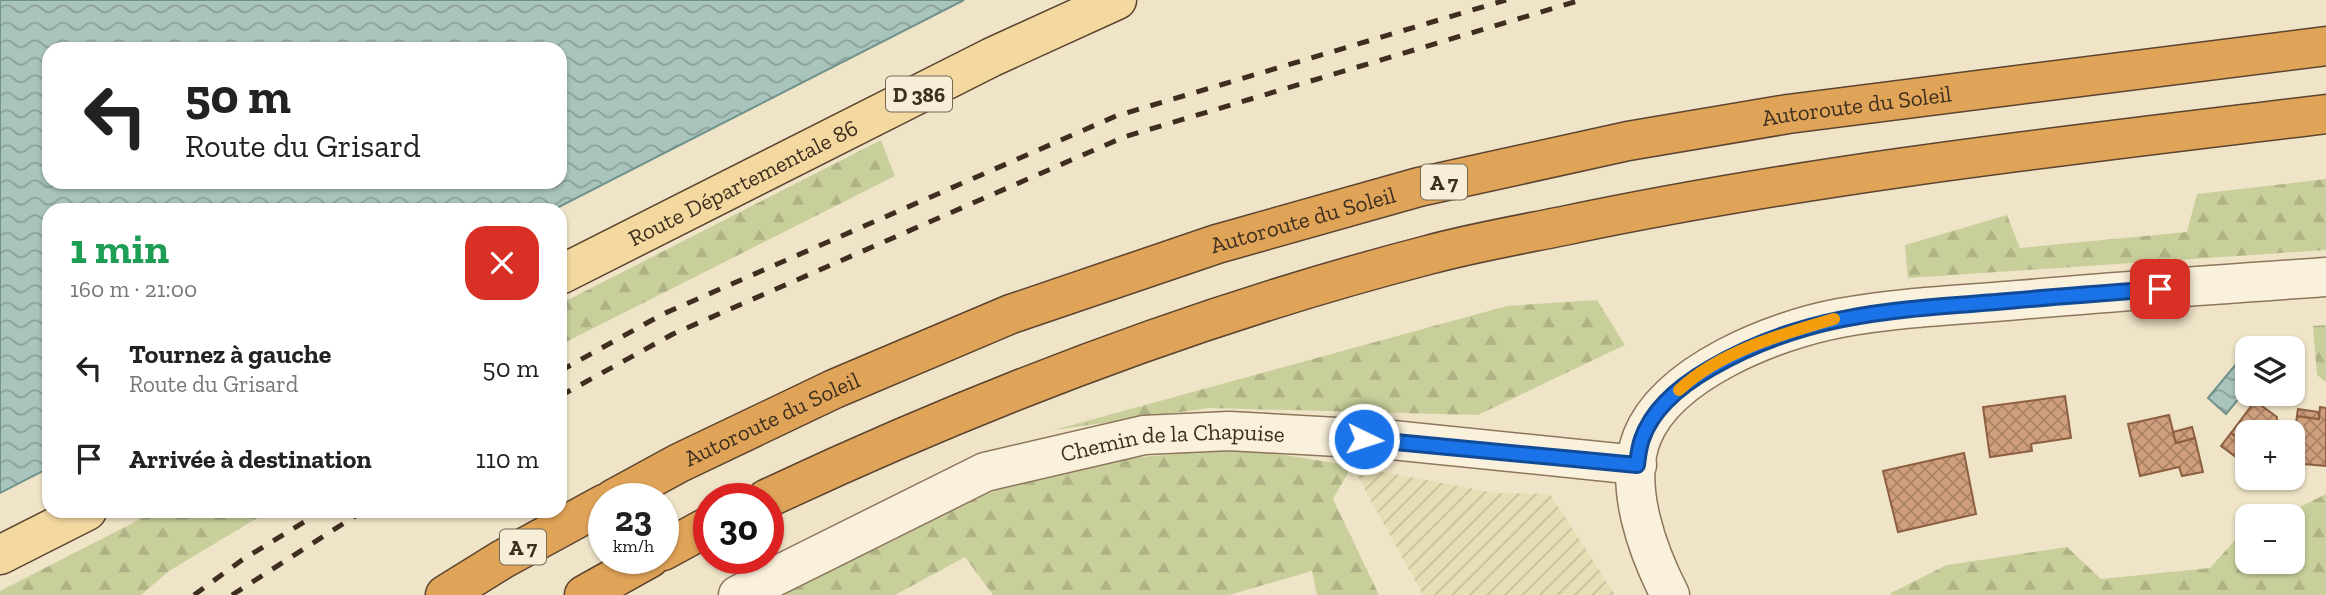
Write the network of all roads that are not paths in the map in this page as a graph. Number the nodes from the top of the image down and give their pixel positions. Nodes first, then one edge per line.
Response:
1 (1116, 0) edge
2 (2326, 46) edge
3 (2326, 114) edge
4 (567, 271) edge
5 (2326, 277) edge
6 (1637, 465) junction
7 (642, 483) edge
8 (784, 490) edge
9 (588, 513) edge
10 (73, 518) edge
11 (0, 555) edge
12 (621, 574) edge
13 (445, 595) edge
14 (584, 595) edge
15 (738, 595) edge
16 (1670, 595) edge

1 - 4 main road, Route Départementale 86 / D 386
2 - 7 highway, Autoroute du Soleil / A 7
3 - 8 highway
5 - 6 street
6 - 15 street, Chemin de la Chapuise
6 - 16 street
9 - 13 highway, A 7
10 - 11 main road
12 - 14 highway

